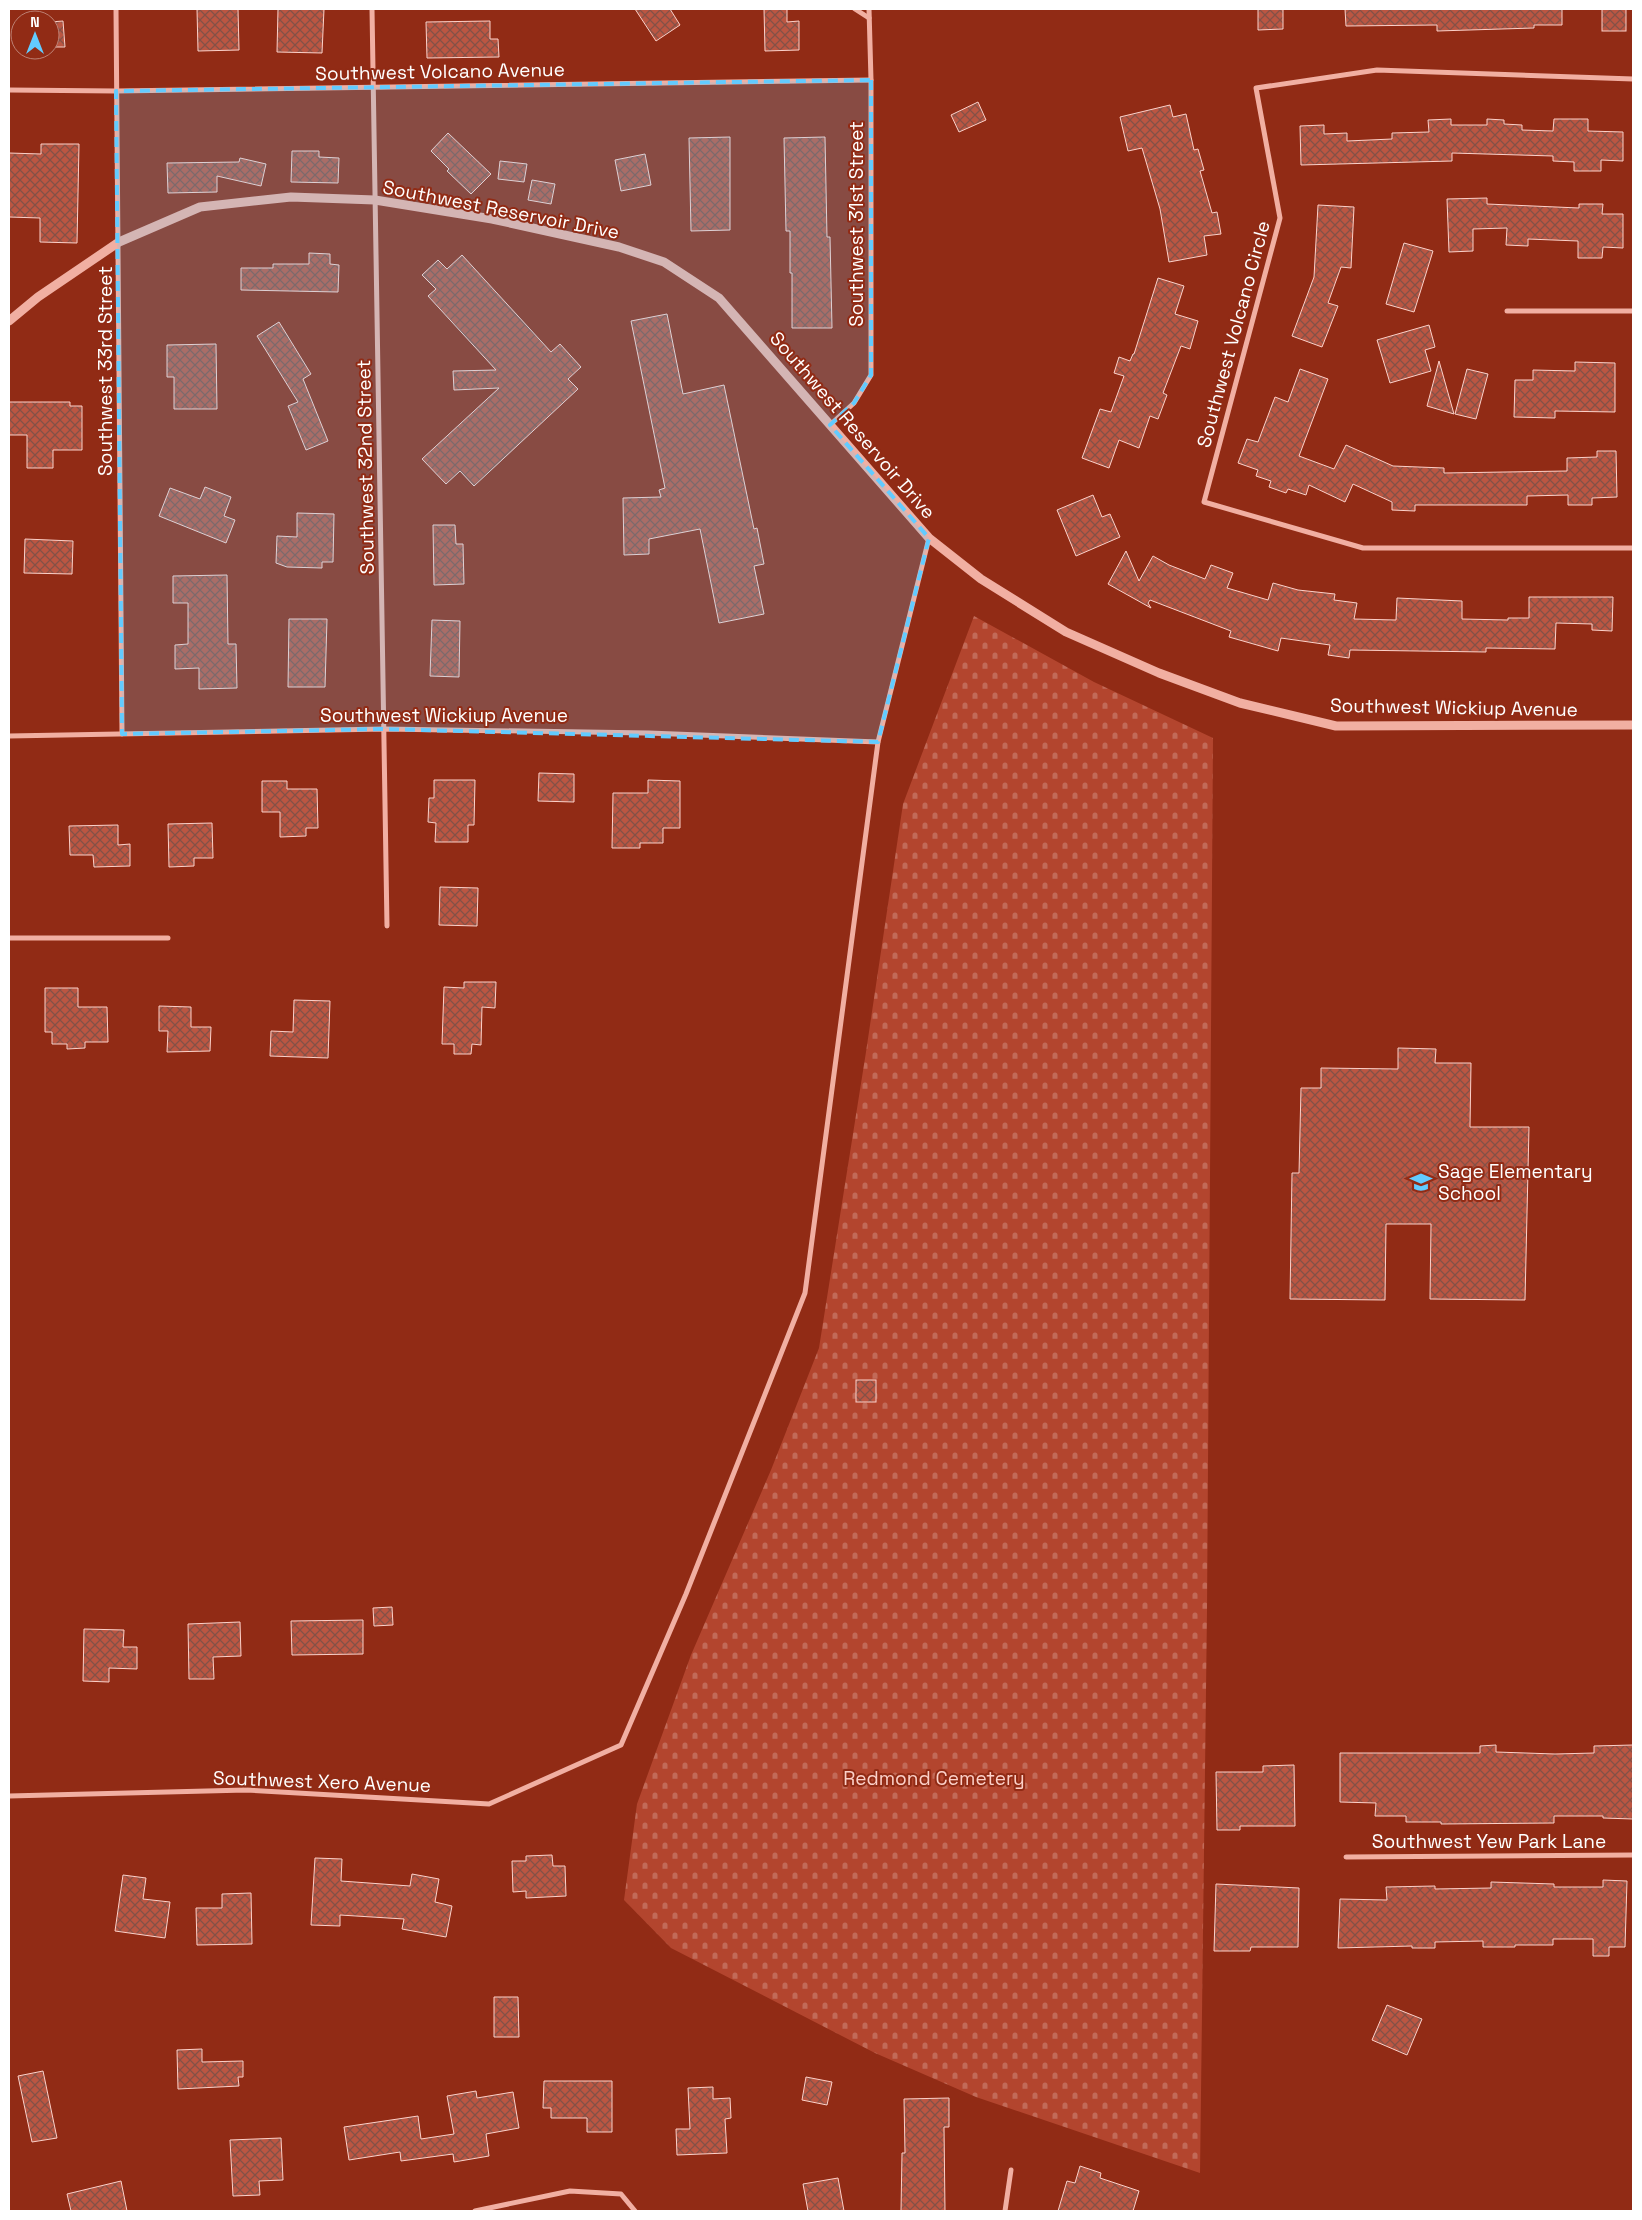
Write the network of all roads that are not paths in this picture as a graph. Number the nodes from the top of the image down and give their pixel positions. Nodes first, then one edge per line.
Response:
1 (116, 9) edge
2 (372, 9) edge
3 (855, 9) edge
4 (869, 9) edge
5 (869, 18) junction
6 (1633, 79) edge
7 (871, 80) junction
8 (373, 87) junction
9 (9, 90) edge
10 (116, 91) junction
11 (375, 200) junction
12 (119, 242) junction
13 (1507, 311) dead end
14 (1633, 311) edge
15 (9, 320) edge
16 (830, 425) junction
17 (929, 538) junction
18 (1633, 548) edge
19 (1633, 726) edge
20 (384, 729) junction
21 (122, 734) junction
22 (9, 736) edge
23 (878, 742) junction
24 (387, 926) dead end
25 (9, 938) edge
26 (168, 938) dead end
27 (9, 1796) edge
28 (1633, 1855) edge
29 (1346, 1857) dead end
30 (1011, 2170) dead end
31 (475, 2211) edge
32 (635, 2211) edge
33 (1004, 2211) edge

1 - 10 street, Southwest 33rd Street
2 - 8 street, Southwest 32nd Street
3 - 5 street
4 - 5 street, Southwest 31st Street
5 - 7 street, Southwest 31st Street
6 - 18 street, Southwest Volcano Circle
7 - 8 street, Southwest Volcano Avenue
7 - 16 street, Southwest 31st Street
8 - 10 street, Southwest Volcano Avenue
8 - 11 street, Southwest 32nd Street
9 - 10 street, Southwest Volcano Avenue
10 - 12 street, Southwest 33rd Street
11 - 12 street, Southwest Reservoir Drive
11 - 16 street, Southwest Reservoir Drive
11 - 20 street, Southwest 32nd Street
12 - 15 street, Southwest Reservoir Drive
12 - 21 street, Southwest 33rd Street
13 - 14 street
16 - 17 street, Southwest Reservoir Drive
17 - 19 street, Southwest Wickiup Avenue
17 - 23 street
20 - 21 street, Southwest Wickiup Avenue
20 - 23 street, Southwest Wickiup Avenue
20 - 24 street, Southwest 32nd Street
21 - 22 street, Southwest Wickiup Avenue
23 - 27 street, Southwest Xero Avenue
25 - 26 street
28 - 29 street, Southwest Yew Park Lane
30 - 33 street
31 - 32 street

